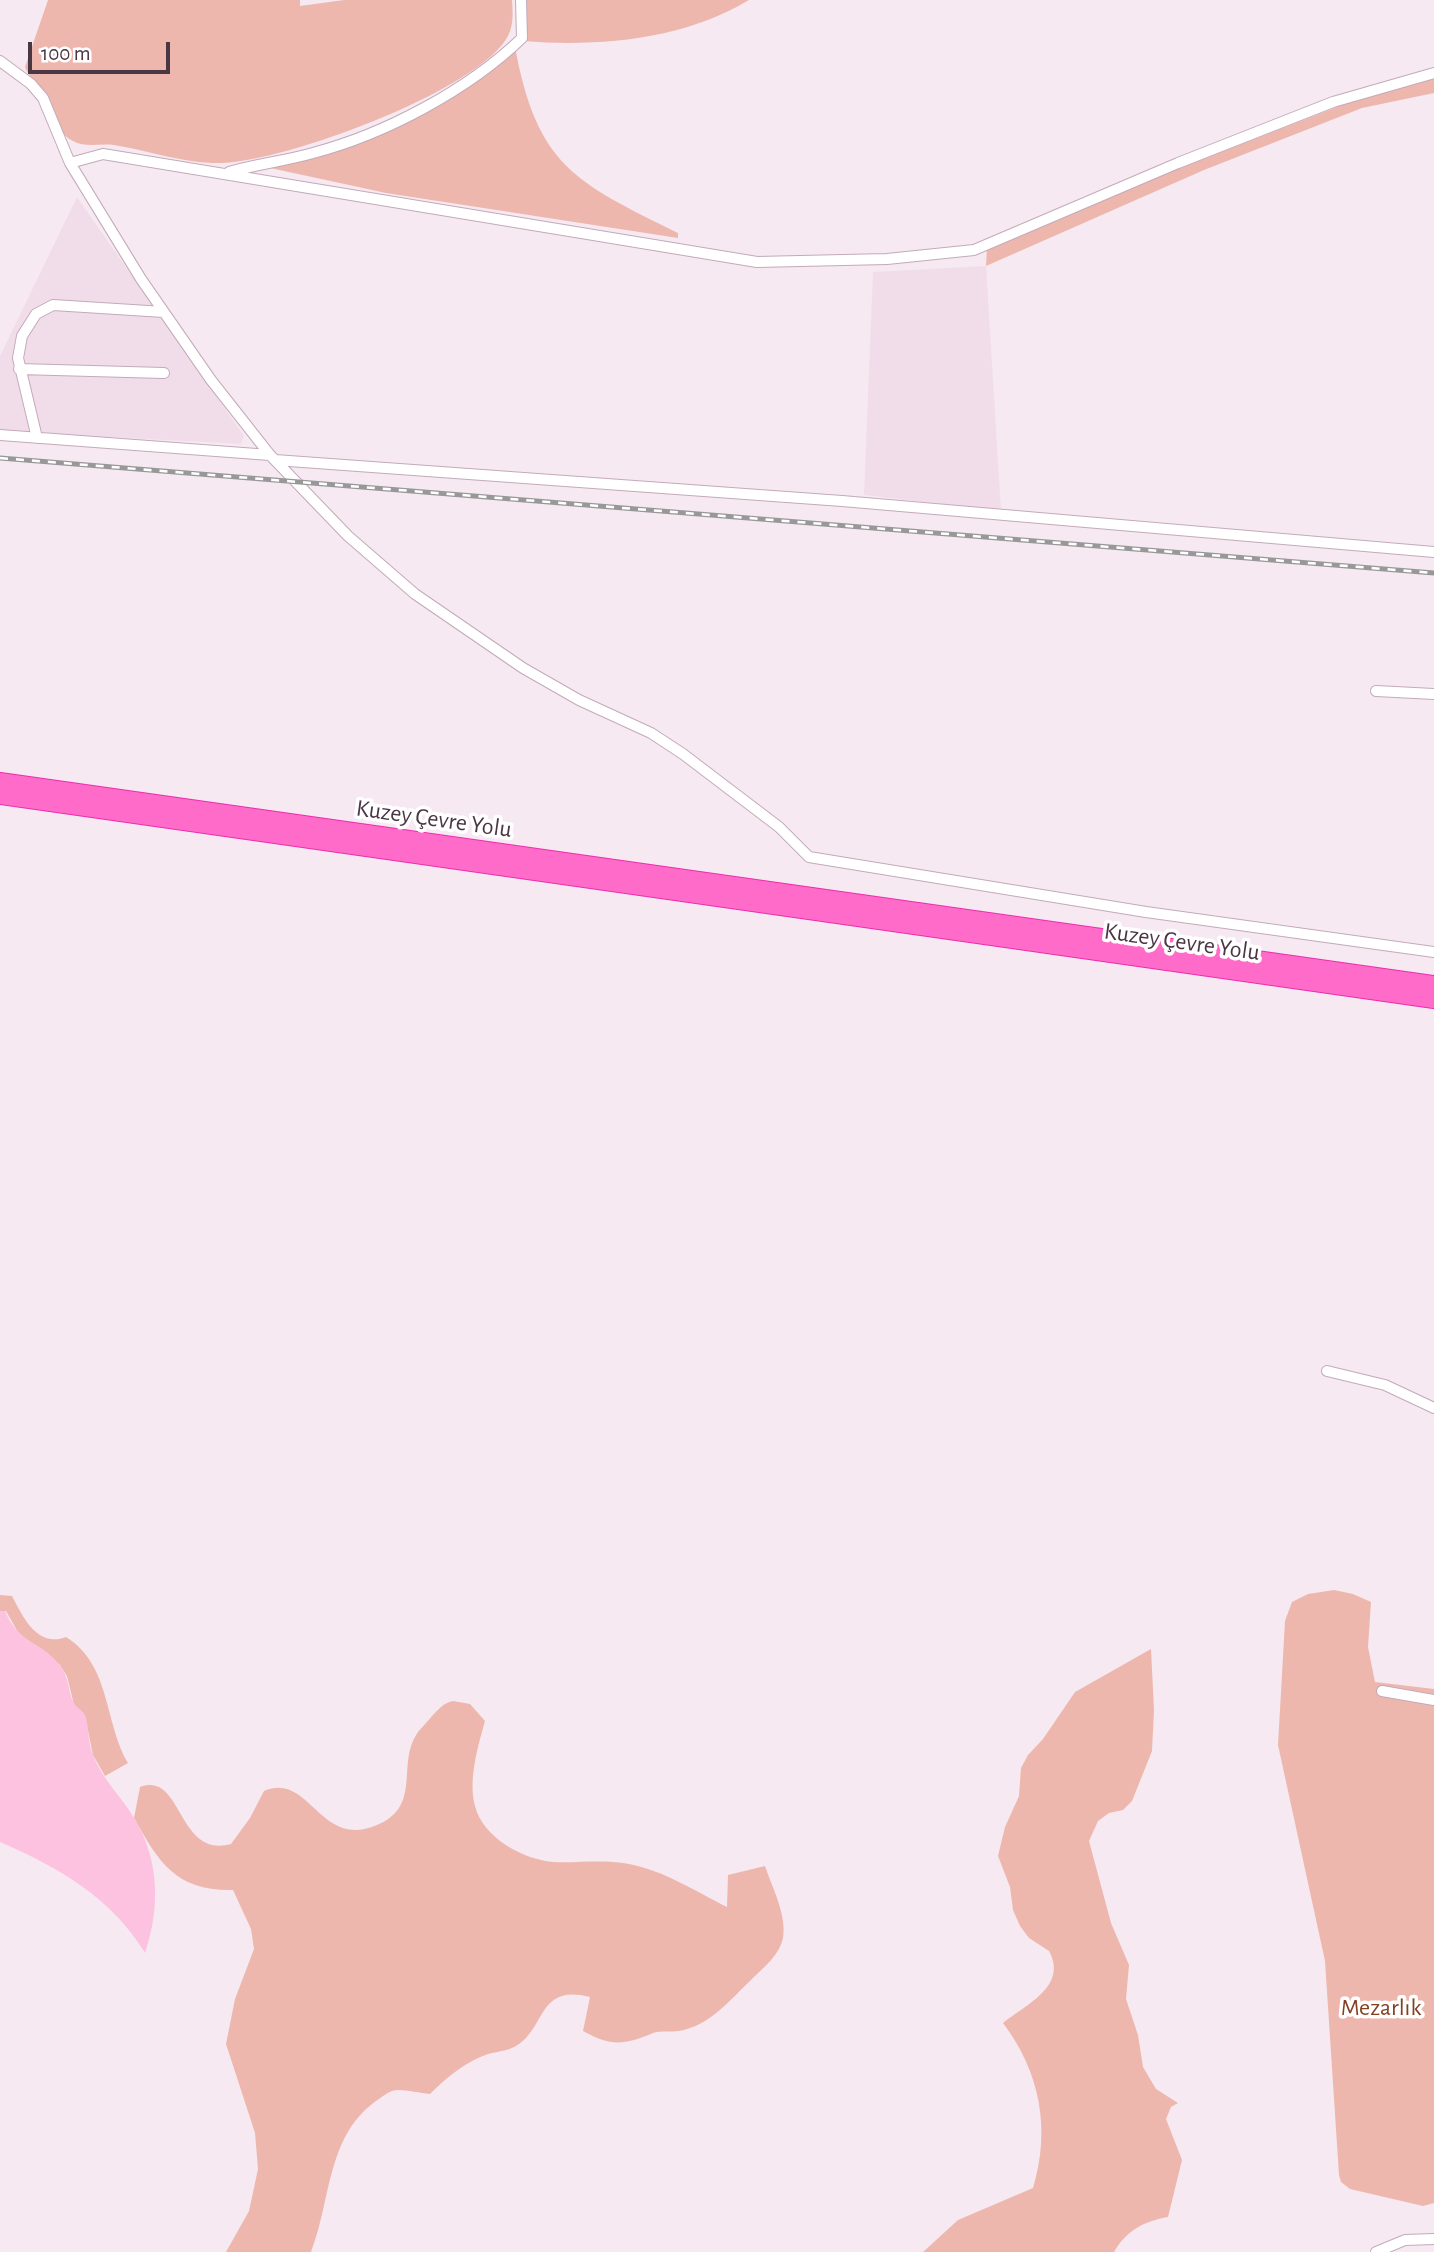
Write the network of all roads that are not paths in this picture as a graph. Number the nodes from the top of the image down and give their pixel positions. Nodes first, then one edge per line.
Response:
1 (521, 0) edge
2 (0, 61) edge
3 (1434, 73) edge
4 (70, 163) junction
5 (225, 174) junction
6 (164, 312) junction
7 (19, 369) junction
8 (164, 373) dead end
9 (0, 435) edge
10 (37, 438) junction
11 (273, 457) junction
12 (1434, 552) edge
13 (1376, 691) dead end
14 (1434, 694) edge
15 (0, 781) edge
16 (0, 796) edge
17 (862, 911) junction
18 (926, 920) junction
19 (1434, 952) edge
20 (1434, 984) edge
21 (1434, 1000) edge
22 (1327, 1371) dead end
23 (1434, 1408) edge
24 (1382, 1691) dead end
25 (1434, 1700) edge
26 (1434, 2238) edge
27 (1376, 2252) edge

1 - 5 street
2 - 4 street
3 - 5 street
4 - 5 street
4 - 6 street
6 - 7 street
6 - 11 street
7 - 8 street
7 - 10 street
9 - 10 street
10 - 11 street
11 - 12 street
11 - 19 street
13 - 14 street
15 - 17 highway, Kuzey Çevre Yolu
16 - 17 highway, Kuzey Çevre Yolu
17 - 18 highway
18 - 20 highway, Kuzey Çevre Yolu
18 - 21 highway, Kuzey Çevre Yolu
22 - 23 street
24 - 25 street
26 - 27 street

